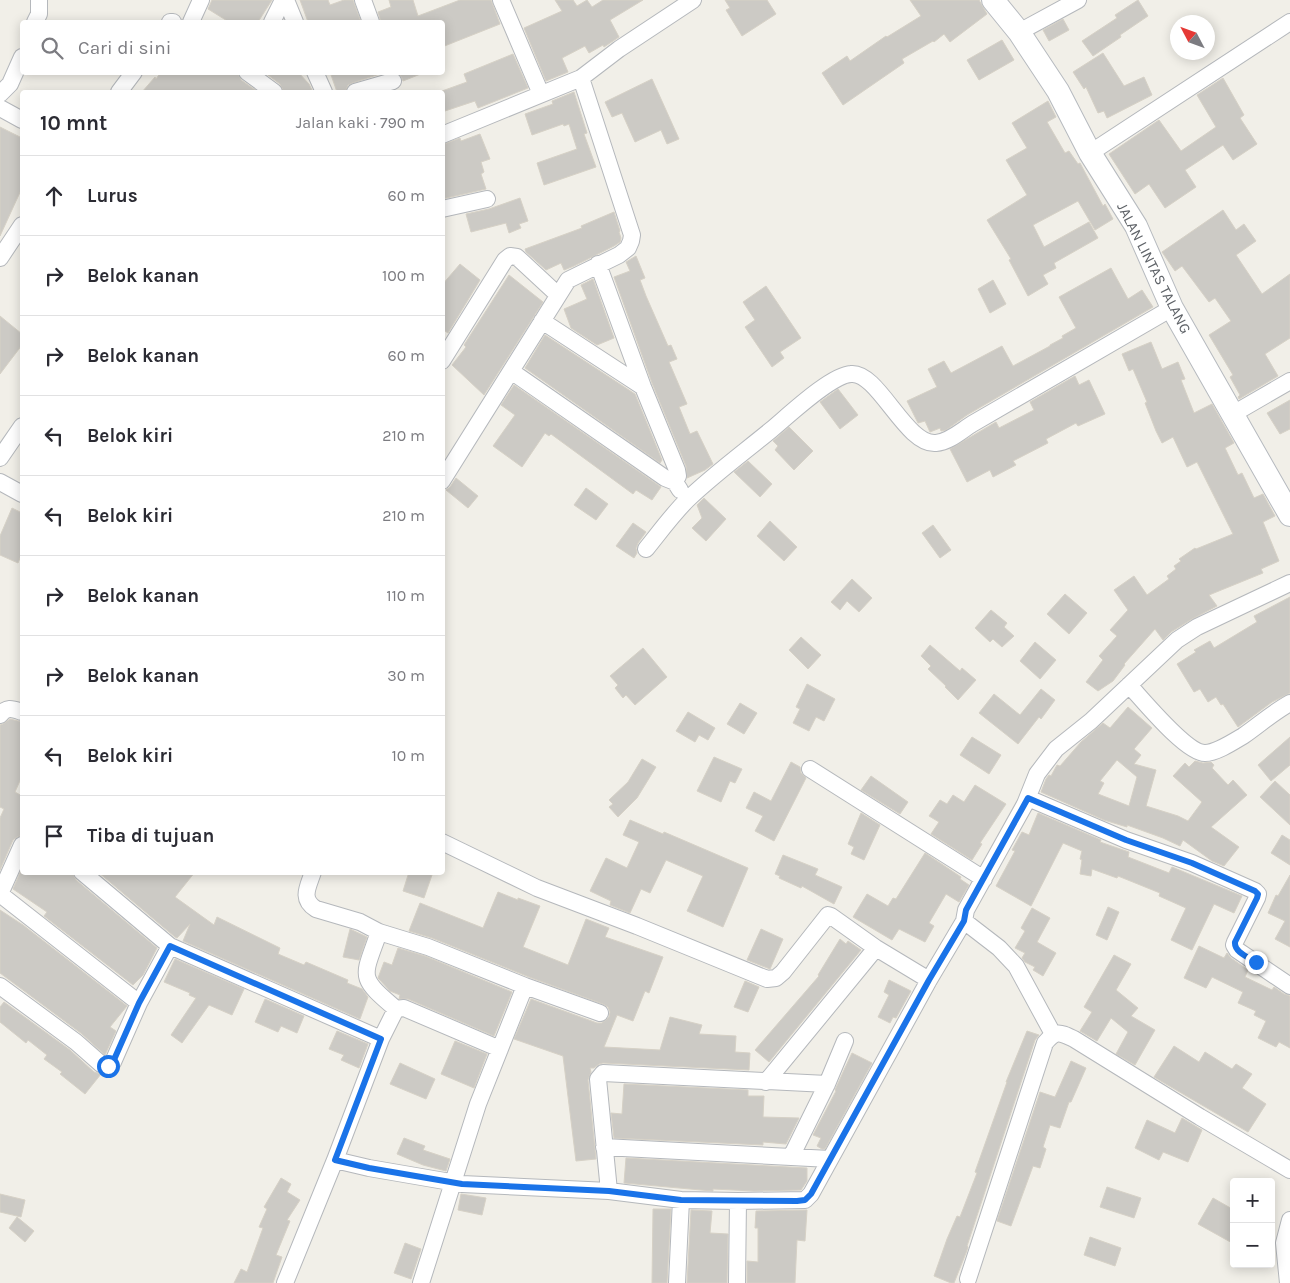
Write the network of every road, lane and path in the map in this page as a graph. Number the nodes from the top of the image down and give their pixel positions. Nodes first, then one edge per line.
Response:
1 (39, 0) edge
2 (201, 0) edge
3 (284, 0) edge
4 (363, 0) edge
5 (501, 0) edge
6 (693, 0) edge
7 (993, 0) edge
8 (1078, 0) edge
9 (37, 20) edge
10 (191, 20) edge
11 (273, 20) edge
12 (294, 20) edge
13 (370, 20) edge
14 (1290, 22) edge
15 (1019, 32) junction
16 (20, 62) edge
17 (132, 75) edge
18 (251, 75) edge
19 (317, 75) edge
20 (581, 78) junction
21 (394, 82) edge
22 (120, 90) edge
23 (271, 90) edge
24 (323, 90) edge
25 (363, 90) edge
26 (0, 94) edge
27 (541, 94) junction
28 (0, 108) edge
29 (20, 119) edge
30 (445, 134) edge
31 (1090, 153) junction
32 (487, 199) dead end
33 (445, 208) edge
34 (20, 227) edge
35 (0, 258) edge
36 (598, 264) junction
37 (558, 295) junction
38 (1172, 308) junction
39 (542, 321) junction
40 (445, 356) edge
41 (511, 371) junction
42 (1290, 381) edge
43 (643, 387) junction
44 (1232, 414) junction
45 (20, 429) edge
46 (0, 458) edge
47 (448, 460) edge
48 (0, 482) edge
49 (675, 482) junction
50 (20, 493) edge
51 (686, 502) junction
52 (1290, 515) edge
53 (646, 549) dead end
54 (1290, 582) edge
55 (1128, 685) junction
56 (1290, 703) edge
57 (20, 711) edge
58 (0, 715) edge
59 (810, 769) dead end
60 (1028, 798) junction
61 (445, 843) edge
62 (20, 849) edge
63 (86, 875) edge
64 (312, 875) edge
65 (984, 879) junction
66 (0, 894) edge
67 (964, 921) junction
68 (379, 932) junction
69 (170, 946) junction
70 (876, 948) junction
71 (929, 980) junction
72 (0, 986) edge
73 (525, 986) junction
74 (1290, 986) edge
75 (139, 1003) junction
76 (396, 1009) junction
77 (600, 1013) dead end
78 (1052, 1034) junction
79 (381, 1039) junction
80 (845, 1041) dead end
81 (500, 1049) junction
82 (766, 1082) junction
83 (826, 1084) junction
84 (604, 1147) junction
85 (791, 1157) junction
86 (830, 1159) junction
87 (335, 1160) junction
88 (1290, 1170) edge
89 (453, 1182) junction
90 (609, 1191) junction
91 (681, 1200) junction
92 (738, 1201) junction
93 (1290, 1220) edge
94 (968, 1279) dead end
95 (285, 1283) edge
96 (422, 1283) edge
97 (677, 1283) edge
98 (737, 1283) edge
99 (1288, 1283) edge

1 - 9 street
2 - 10 street
3 - 11 street
3 - 12 street
4 - 13 street
5 - 27 street
6 - 20 street
7 - 15 street, JALAN LINTAS TALANG
8 - 15 street
14 - 31 street
15 - 31 street, JALAN LINTAS TALANG
16 - 26 street
17 - 22 street
18 - 23 street
19 - 24 street
20 - 27 street
20 - 36 street
21 - 25 street
27 - 30 street
28 - 29 street
31 - 38 street, JALAN LINTAS TALANG
32 - 33 street
34 - 35 street
36 - 37 street
36 - 43 street
37 - 39 street
37 - 40 street
38 - 44 street, JALAN LINTAS TALANG
38 - 51 street
39 - 41 street
39 - 43 street
41 - 47 street
41 - 49 street
42 - 44 street
43 - 49 street
44 - 52 street, JALAN LINTAS TALANG
45 - 46 street
48 - 50 street
49 - 51 street
51 - 53 street
54 - 55 street
55 - 56 street
55 - 60 street
57 - 58 street
59 - 65 street
60 - 65 street
60 - 74 street
61 - 70 street
62 - 66 street
63 - 69 street
64 - 68 street
65 - 67 street
66 - 75 street
67 - 71 street
67 - 78 street
68 - 73 street
68 - 76 street
69 - 75 street
69 - 79 street
70 - 71 street
70 - 82 street
71 - 86 street
72 - 75 street
73 - 77 street
73 - 81 street
76 - 79 street
76 - 81 street
78 - 88 street
78 - 94 street
79 - 87 street
80 - 83 street
81 - 89 street
82 - 83 street
82 - 84 street
83 - 85 street
84 - 85 street
84 - 90 street
85 - 86 street
86 - 92 street
87 - 89 street
87 - 95 street
89 - 90 street
89 - 96 street
90 - 91 street
91 - 92 street
91 - 97 street
92 - 98 street
93 - 99 street

